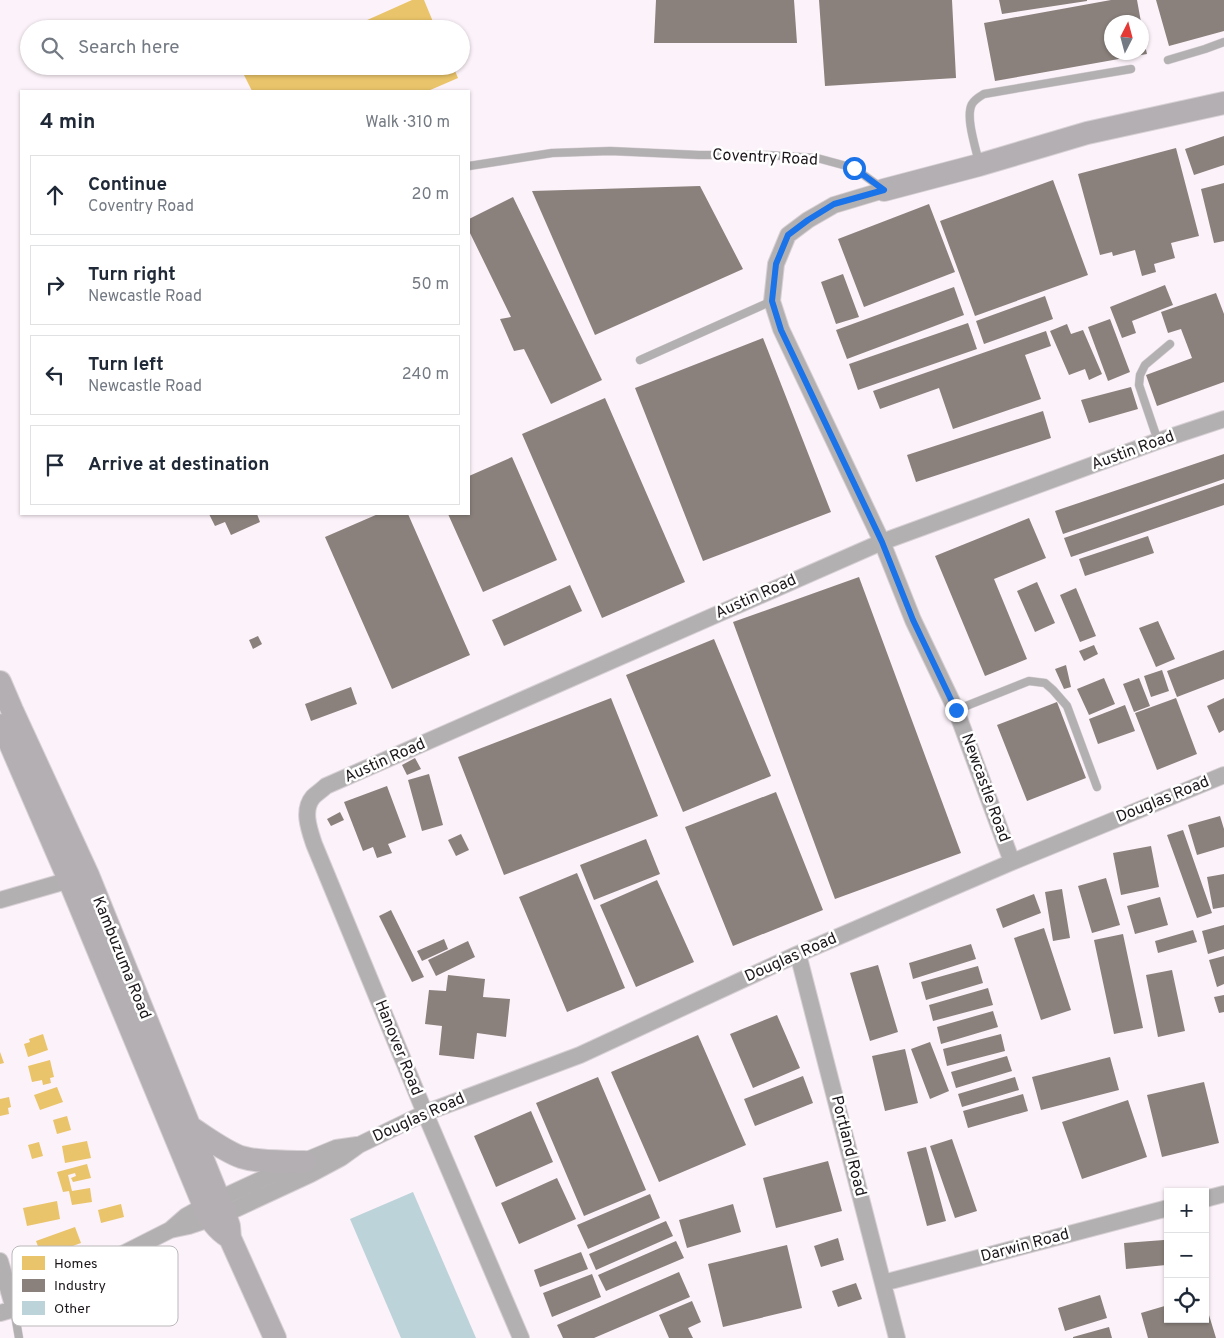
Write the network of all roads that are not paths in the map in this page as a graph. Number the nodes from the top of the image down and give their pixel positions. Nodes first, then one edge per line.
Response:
1 (1224, 42) edge
2 (1168, 60) dead end
3 (1131, 69) dead end
4 (1224, 103) edge
5 (979, 165) junction
6 (470, 166) edge
7 (884, 190) junction
8 (772, 301) junction
9 (1170, 344) dead end
10 (640, 360) dead end
11 (1224, 419) edge
12 (1158, 441) junction
13 (882, 542) junction
14 (0, 682) edge
15 (956, 710) junction
16 (0, 720) edge
17 (1224, 775) edge
18 (1097, 787) dead end
19 (307, 810) joint
20 (1012, 862) junction
21 (79, 878) junction
22 (0, 900) edge
23 (798, 954) junction
24 (425, 1112) junction
25 (190, 1127) junction
26 (359, 1145) junction
27 (304, 1162) junction
28 (1224, 1194) edge
29 (1209, 1198) edge
30 (215, 1209) junction
31 (1164, 1209) edge
32 (138, 1246) edge
33 (0, 1261) edge
34 (883, 1284) junction
35 (7, 1311) edge
36 (14, 1326) edge
37 (19, 1338) edge
38 (275, 1338) edge
39 (521, 1338) edge
40 (897, 1338) edge

1 - 2 lane
3 - 5 lane
4 - 5 main road
5 - 7 main road
6 - 7 lane, Coventry Road
7 - 8 street, Newcastle Road
8 - 10 lane
8 - 13 street, Newcastle Road
9 - 12 lane
11 - 12 street, Austin Road
12 - 13 street, Austin Road
13 - 15 street, Newcastle Road
13 - 19 street, Austin Road
14 - 21 main road, Kambuzuma Road
15 - 18 lane
15 - 20 street, Newcastle Road
16 - 21 main road, Kambuzuma Road
17 - 20 street, Douglas Road
19 - 24 street, Hanover Road
20 - 23 street, Douglas Road
21 - 22 street
21 - 25 main road, Kambuzuma Road
21 - 30 main road, Kambuzuma Road
23 - 24 street, Douglas Road
23 - 34 street, Portland Road
24 - 26 street, Douglas Road
24 - 39 street, Hanover Road
25 - 27 main road
25 - 30 main road, Kambuzuma Road
26 - 27 street, Douglas Road
26 - 30 street, Douglas Road
27 - 30 street, Douglas Road
28 - 29 street
30 - 32 street, Douglas Road
30 - 38 main road, Kambuzuma Road
31 - 34 street, Darwin Road
33 - 35 street
34 - 40 street, Portland Road
36 - 37 lane

